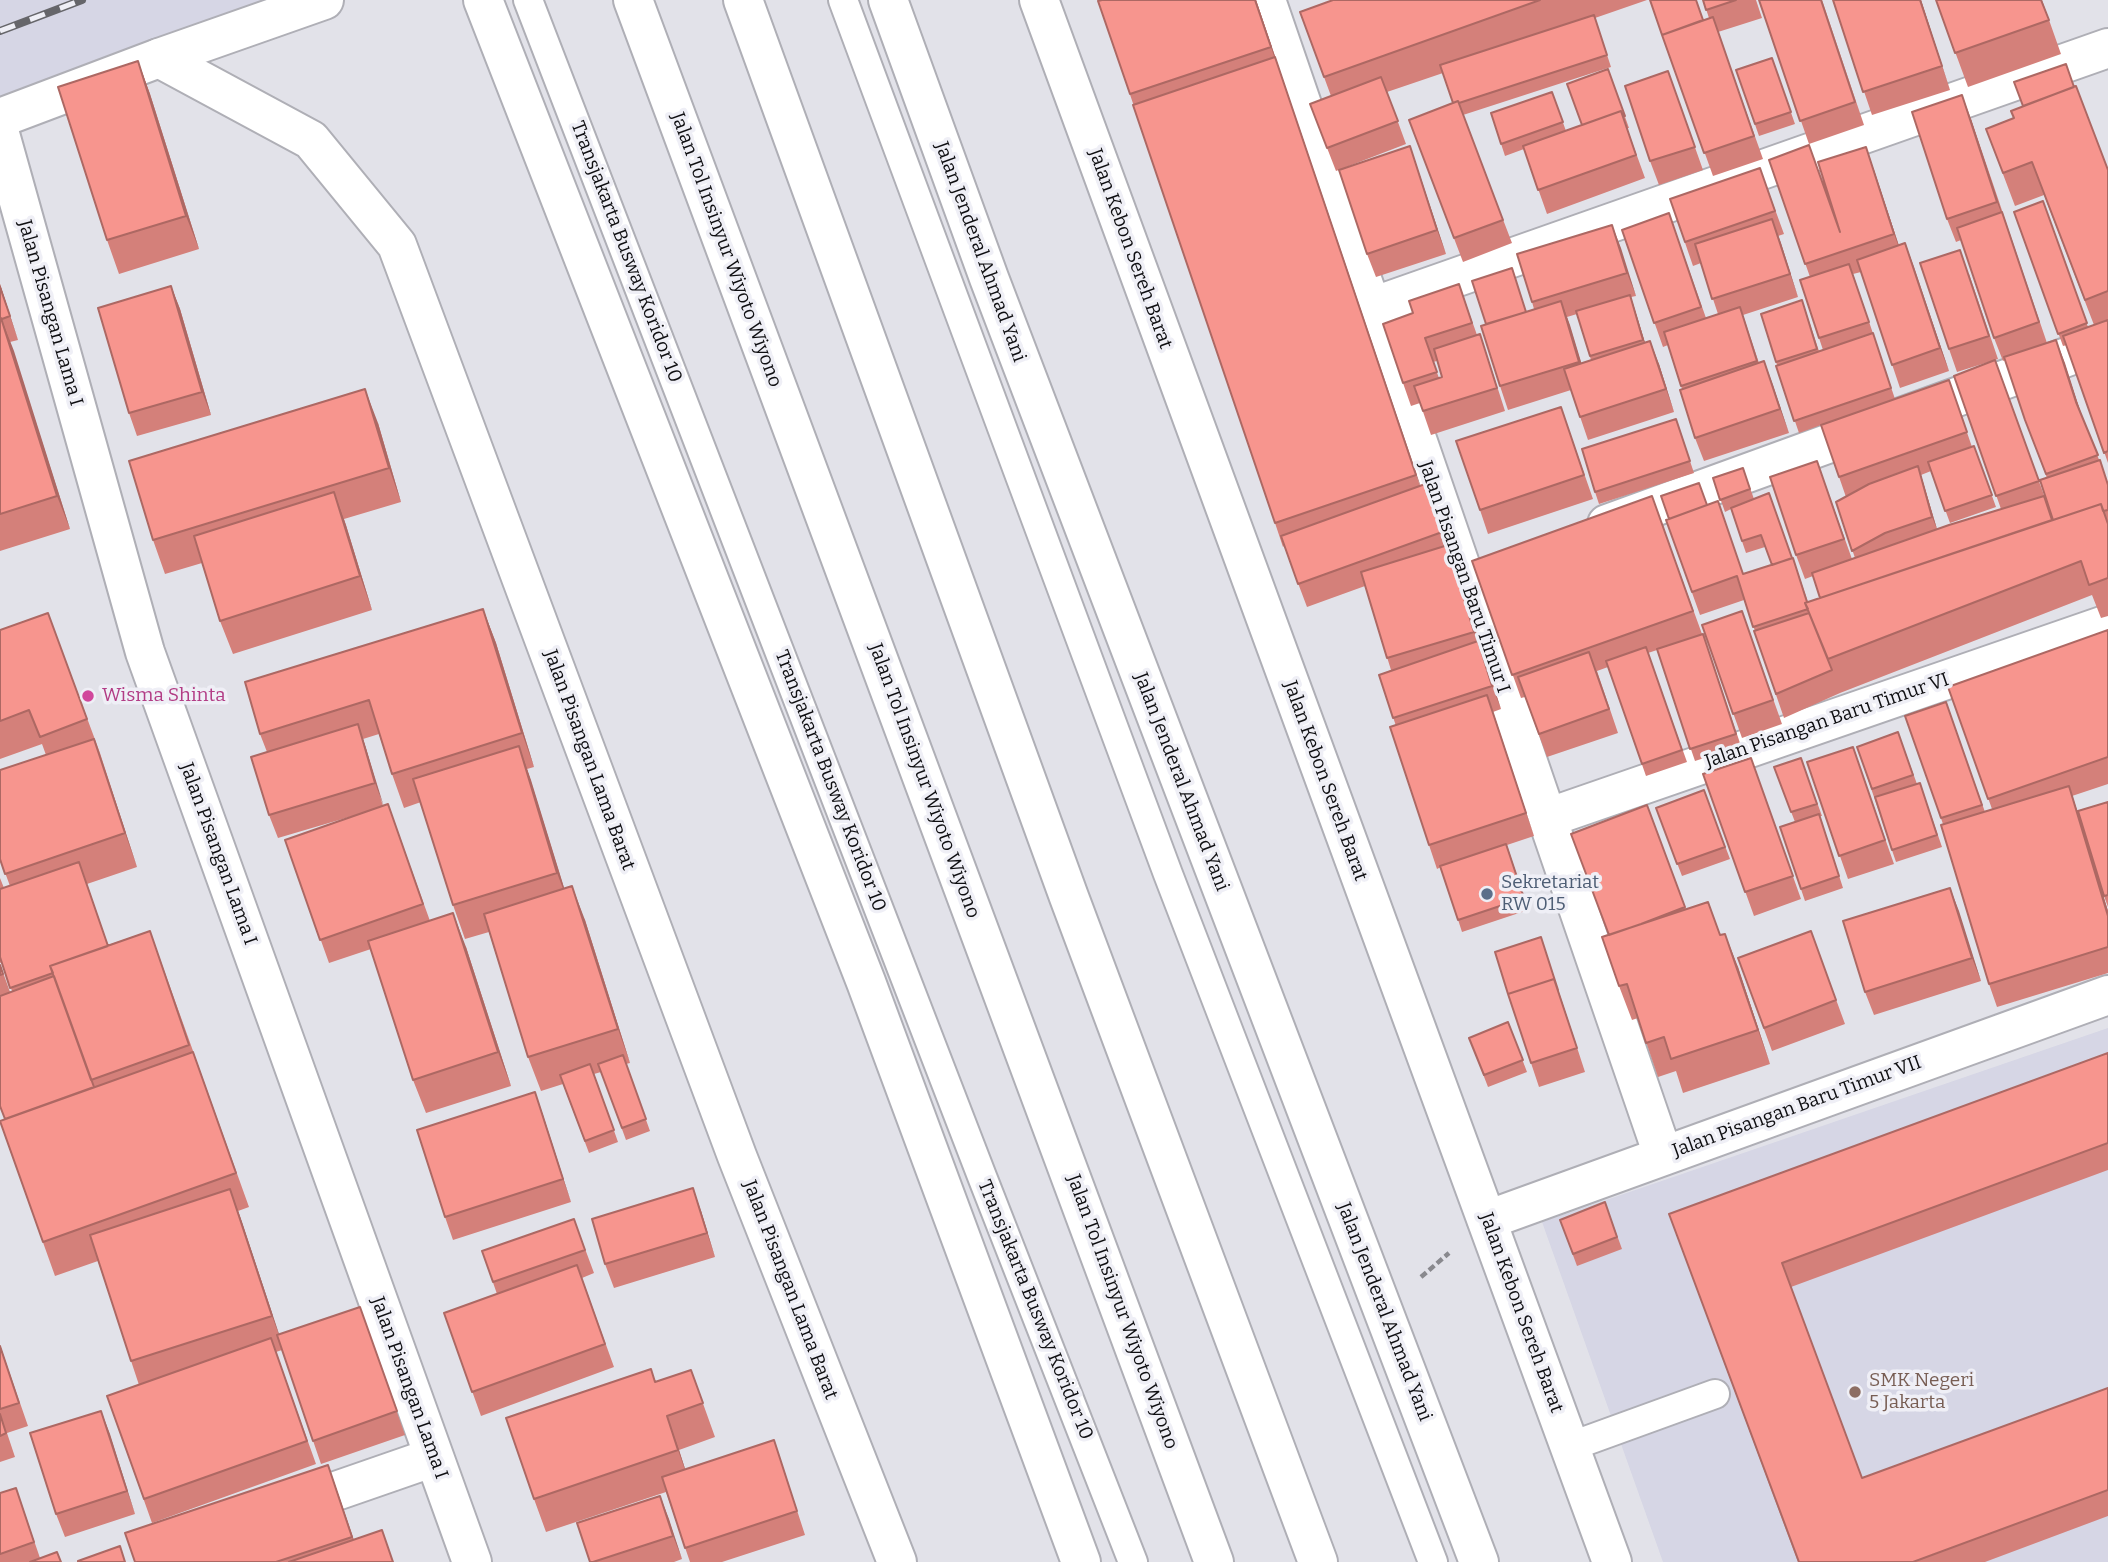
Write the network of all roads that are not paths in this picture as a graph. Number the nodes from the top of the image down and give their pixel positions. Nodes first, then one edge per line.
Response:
1 (324, 0) edge
2 (633, 0) edge
3 (743, 0) edge
4 (843, 0) edge
5 (888, 0) edge
6 (1039, 0) edge
7 (530, 4) edge
8 (487, 10) edge
9 (1284, 14) edge
10 (2108, 48) edge
11 (159, 58) junction
12 (0, 118) edge
13 (0, 134) edge
14 (1372, 307) junction
15 (2108, 342) edge
16 (1569, 537) edge
17 (2108, 624) edge
18 (1547, 818) junction
19 (2108, 996) edge
20 (1664, 1155) junction
21 (1487, 1220) junction
22 (1715, 1394) dead end
23 (1569, 1447) junction
24 (434, 1457) junction
25 (251, 1521) edge
26 (472, 1562) edge
27 (897, 1562) edge
28 (1081, 1562) edge
29 (1133, 1562) edge
30 (1214, 1562) edge
31 (1318, 1562) edge
32 (1433, 1562) edge
33 (1479, 1562) edge
34 (1612, 1562) edge

1 - 11 main road
2 - 30 main road, Jalan Tol Insinyur Wiyoto Wiyono
3 - 31 main road
4 - 32 lane
5 - 33 main road, Jalan Jenderal Ahmad Yani
6 - 21 main road, Jalan Kebon Sereh Barat
7 - 29 lane, Transjakarta Busway Koridor 10
8 - 28 main road
9 - 14 main road, Jalan Pisangan Baru Timur I
10 - 14 main road
11 - 12 main road
11 - 27 main road, Jalan Pisangan Lama Barat
13 - 24 main road, Jalan Pisangan Lama I
14 - 18 main road, Jalan Pisangan Baru Timur I
15 - 16 main road
17 - 18 main road, Jalan Pisangan Baru Timur VI
18 - 20 main road, Jalan Pisangan Baru Timur I
19 - 20 main road, Jalan Pisangan Baru Timur VII
20 - 21 main road, Jalan Pisangan Baru Timur VII
21 - 23 main road, Jalan Kebon Sereh Barat
22 - 23 lane
23 - 34 main road, Jalan Kebon Sereh Barat
24 - 25 main road
24 - 26 main road, Jalan Pisangan Lama I

